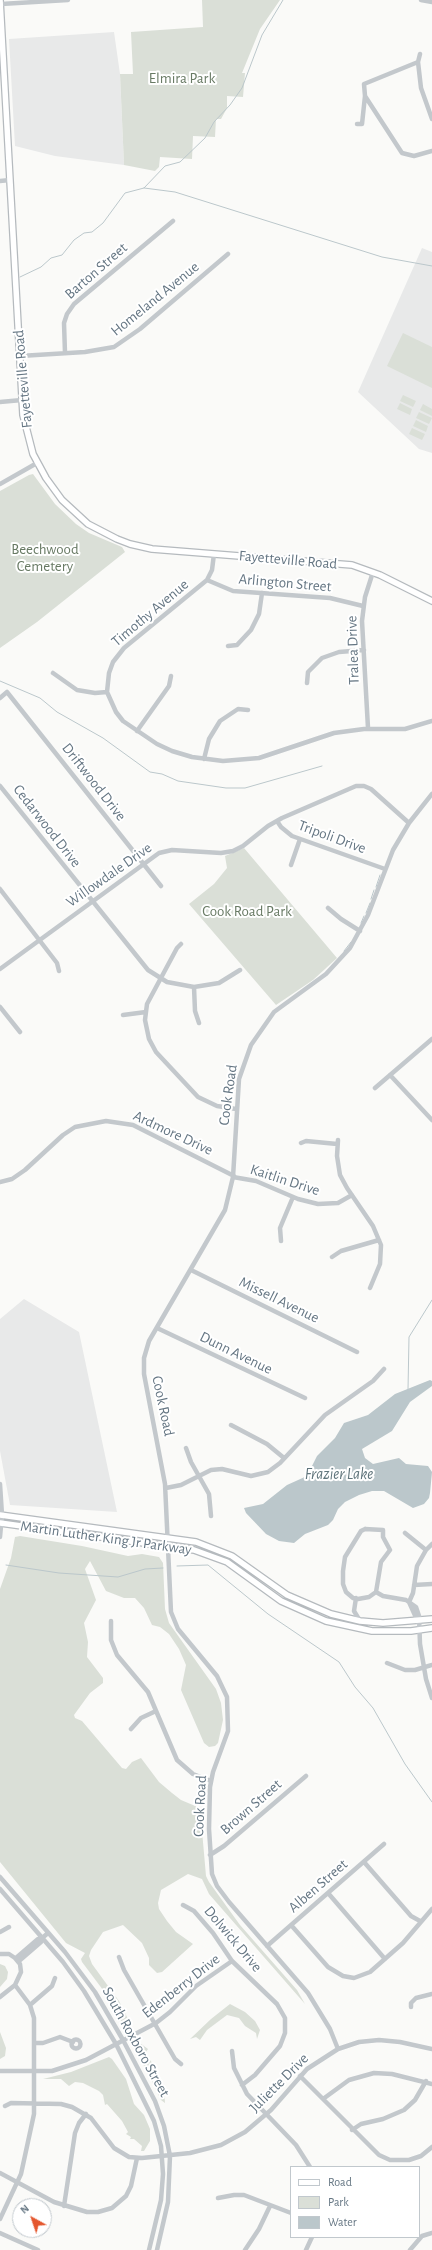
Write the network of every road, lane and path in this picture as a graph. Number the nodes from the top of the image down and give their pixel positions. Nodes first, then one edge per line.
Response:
1 (68, 0) edge
2 (421, 0) edge
3 (430, 1) edge
4 (0, 2) edge
5 (2, 49) edge
6 (420, 54) dead end
7 (418, 62) junction
8 (365, 98) junction
9 (432, 120) edge
10 (357, 124) dead end
11 (432, 151) edge
12 (10, 180) junction
13 (0, 181) edge
14 (173, 221) dead end
15 (228, 254) dead end
16 (65, 353) junction
17 (20, 356) junction
18 (22, 400) junction
19 (0, 402) edge
20 (37, 463) junction
21 (0, 484) edge
22 (214, 554) junction
23 (373, 572) junction
24 (207, 580) junction
25 (262, 593) junction
26 (432, 601) edge
27 (363, 606) junction
28 (228, 646) dead end
29 (364, 650) junction
30 (53, 673) dead end
31 (171, 676) dead end
32 (307, 683) dead end
33 (107, 692) junction
34 (0, 698) edge
35 (248, 710) dead end
36 (432, 721) edge
37 (368, 728) junction
38 (137, 731) junction
39 (204, 760) junction
40 (0, 786) edge
41 (432, 794) edge
42 (277, 821) junction
43 (409, 823) junction
44 (300, 839) junction
45 (144, 864) junction
46 (290, 865) dead end
47 (385, 869) junction
48 (161, 886) dead end
49 (0, 889) edge
50 (92, 902) junction
51 (328, 908) dead end
52 (360, 931) junction
53 (40, 939) junction
54 (181, 944) dead end
55 (0, 969) edge
56 (240, 970) dead end
57 (59, 971) dead end
58 (160, 979) junction
59 (194, 987) junction
60 (0, 1007) edge
61 (146, 1012) junction
62 (122, 1015) dead end
63 (199, 1023) dead end
64 (20, 1032) dead end
65 (431, 1041) edge
66 (390, 1075) junction
67 (375, 1088) dead end
68 (236, 1109) junction
69 (432, 1120) edge
70 (301, 1143) dead end
71 (234, 1177) junction
72 (0, 1182) edge
73 (352, 1195) junction
74 (293, 1197) junction
75 (280, 1240) dead end
76 (379, 1240) junction
77 (332, 1258) dead end
78 (191, 1270) junction
79 (370, 1288) dead end
80 (157, 1328) junction
81 (357, 1352) dead end
82 (384, 1369) dead end
83 (305, 1398) dead end
84 (231, 1425) dead end
85 (186, 1448) dead end
86 (284, 1458) junction
87 (198, 1475) junction
88 (0, 1484) edge
89 (166, 1488) junction
90 (1, 1515) edge
91 (211, 1516) dead end
92 (1, 1524) edge
93 (405, 1533) dead end
94 (0, 1538) edge
95 (168, 1538) junction
96 (432, 1544) edge
97 (168, 1546) junction
98 (426, 1550) junction
99 (414, 1584) junction
100 (432, 1584) edge
101 (376, 1592) junction
102 (356, 1598) junction
103 (409, 1602) junction
104 (354, 1611) junction
105 (344, 1618) junction
106 (432, 1619) edge
107 (111, 1621) dead end
108 (360, 1621) junction
109 (418, 1622) junction
110 (432, 1628) edge
111 (419, 1630) junction
112 (387, 1663) dead end
113 (432, 1665) edge
114 (424, 1668) junction
115 (432, 1698) edge
116 (156, 1711) junction
117 (131, 1729) dead end
118 (306, 1776) dead end
119 (211, 1781) junction
120 (384, 1844) dead end
121 (210, 1855) junction
122 (364, 1862) junction
123 (0, 1877) edge
124 (0, 1889) edge
125 (328, 1893) junction
126 (183, 1905) dead end
127 (432, 1909) edge
128 (420, 1922) junction
129 (291, 1925) junction
130 (9, 1927) dead end
131 (0, 1932) edge
132 (48, 1933) junction
133 (42, 1938) junction
134 (267, 1946) junction
135 (0, 1954) edge
136 (119, 1957) dead end
137 (385, 1959) junction
138 (17, 1960) junction
139 (232, 1961) junction
140 (54, 1978) dead end
141 (15, 1985) junction
142 (432, 1994) edge
143 (0, 1997) edge
144 (30, 2005) junction
145 (411, 2007) dead end
146 (156, 2023) junction
147 (123, 2040) junction
148 (73, 2042) dead end
149 (34, 2043) junction
150 (116, 2044) junction
151 (338, 2049) junction
152 (432, 2049) edge
153 (232, 2051) dead end
154 (181, 2064) dead end
155 (0, 2071) edge
156 (34, 2072) junction
157 (300, 2076) junction
158 (426, 2082) junction
159 (432, 2084) edge
160 (242, 2085) junction
161 (322, 2099) junction
162 (34, 2104) junction
163 (5, 2106) dead end
164 (86, 2114) junction
165 (266, 2114) junction
166 (352, 2130) junction
167 (432, 2147) edge
168 (163, 2156) junction
169 (170, 2156) junction
170 (137, 2158) junction
171 (309, 2166) edge
172 (0, 2172) edge
173 (18, 2181) junction
174 (218, 2198) dead end
175 (64, 2206) junction
176 (270, 2206) junction
177 (290, 2212) edge
178 (0, 2219) edge
179 (432, 2233) edge
180 (0, 2234) edge
181 (312, 2238) edge
182 (38, 2250) edge
183 (149, 2250) edge
184 (157, 2250) edge
185 (246, 2250) edge
186 (306, 2250) edge
187 (410, 2250) edge

1 - 4 street
2 - 3 street
4 - 5 main road, Fayetteville Road
5 - 12 main road, Fayetteville Road
6 - 7 street
7 - 8 street
7 - 9 street
8 - 10 street
8 - 11 street
12 - 13 street
12 - 17 main road, Fayetteville Road
14 - 16 street, Barton Street
15 - 16 street, Homeland Avenue
16 - 17 street, Homeland Avenue
17 - 18 main road, Fayetteville Road
18 - 19 street
18 - 20 main road, Fayetteville Road
20 - 21 street
20 - 22 main road, Fayetteville Road
22 - 23 main road, Fayetteville Road
22 - 24 street, Timothy Avenue
23 - 26 main road, Fayetteville Road
23 - 27 street, Tralea Drive
24 - 25 street, Arlington Street
24 - 33 street, Timothy Avenue
25 - 27 street, Arlington Street
25 - 28 street
27 - 29 street, Tralea Drive
29 - 32 street
29 - 37 street, Tralea Drive
30 - 33 street
31 - 38 street
33 - 38 street
34 - 45 street, Driftwood Drive
35 - 39 street
36 - 37 street
37 - 39 street
38 - 39 street
40 - 50 street, Cedarwood Drive
41 - 43 street, Cook Road
42 - 43 street, Willowdale Drive
42 - 44 street, Tripoli Drive
42 - 45 street, Willowdale Drive
43 - 47 street, Cook Road
44 - 46 street
44 - 47 street, Tripoli Drive
45 - 48 street, Driftwood Drive
45 - 50 street, Willowdale Drive
47 - 52 street, Cook Road
49 - 53 street
50 - 53 street, Willowdale Drive
50 - 58 street, Cedarwood Drive
51 - 52 street
52 - 68 street, Cook Road
53 - 55 street, Willowdale Drive
53 - 57 street
54 - 58 street
56 - 59 street, Cedarwood Drive
58 - 59 street, Cedarwood Drive
58 - 61 street
59 - 63 street
60 - 64 street
61 - 62 street
61 - 68 street
65 - 66 street
66 - 67 street
66 - 69 street
68 - 71 street, Cook Road
70 - 73 street
71 - 72 street, Ardmore Drive
71 - 74 street, Kaitlin Drive
71 - 78 street, Cook Road
73 - 74 street, Kaitlin Drive
73 - 76 street
74 - 75 street
76 - 77 street
76 - 79 street
78 - 80 street, Cook Road
78 - 81 street, Missell Avenue
80 - 83 street, Dunn Avenue
80 - 89 street, Cook Road
82 - 86 street
84 - 86 street
85 - 87 street
86 - 87 street
87 - 89 street
87 - 91 street
88 - 90 street
89 - 95 street, Cook Road
90 - 92 street
90 - 95 main road, Martin Luther King Jr Parkway
92 - 94 street
92 - 97 main road, Martin Luther King Jr Parkway
93 - 98 street
95 - 97 street, Cook Road
95 - 105 main road, Martin Luther King Jr Parkway
96 - 98 street
97 - 111 main road, Martin Luther King Jr Parkway
97 - 119 street, Cook Road
98 - 99 street
99 - 100 street
99 - 103 street
101 - 102 street
101 - 102 street
101 - 103 street
102 - 104 street
103 - 109 street
104 - 105 street
104 - 108 street
105 - 108 main road, Martin Luther King Jr Parkway
106 - 109 main road, Martin Luther King Jr Parkway
107 - 116 street
108 - 109 main road, Martin Luther King Jr Parkway
109 - 111 street
110 - 111 main road, Martin Luther King Jr Parkway
111 - 114 street
112 - 114 street
113 - 114 street
114 - 115 street
116 - 117 street
116 - 119 street
118 - 121 street, Brown Street
119 - 121 street, Cook Road
120 - 122 street, Alben Street
121 - 134 street, Cook Road
122 - 125 street, Alben Street
122 - 128 street
123 - 132 street, South Roxboro Street
124 - 133 street, South Roxboro Street
125 - 129 street, Alben Street
125 - 137 street
126 - 139 street, Dolwick Drive
127 - 128 street
128 - 137 street
129 - 134 street, Alben Street
129 - 137 street
130 - 131 street
132 - 133 street
132 - 147 street, South Roxboro Street
133 - 138 street
133 - 150 street, South Roxboro Street
134 - 151 street, Cook Road
135 - 138 street
136 - 146 street
138 - 141 street
139 - 146 street, Edenberry Drive
139 - 160 street, Dolwick Drive
140 - 144 street
141 - 143 street
141 - 144 street
142 - 145 street
144 - 149 street
146 - 147 street, Edenberry Drive
146 - 154 street
147 - 150 street, Edenberry Drive
147 - 169 street, South Roxboro Street
148 - 149 street
149 - 156 street
150 - 156 street, Edenberry Drive
150 - 168 street, South Roxboro Street
151 - 152 street, Juliette Drive
151 - 157 street, Juliette Drive
153 - 160 street
155 - 156 street, Edenberry Drive
156 - 162 street
157 - 161 street
157 - 165 street, Juliette Drive
158 - 159 street
158 - 161 street
158 - 166 street
160 - 165 street
161 - 166 street
162 - 163 street
162 - 164 street
162 - 173 street
164 - 170 street
164 - 175 street
165 - 169 street, Juliette Drive
165 - 171 street
166 - 167 street
168 - 169 street, Juliette Drive
168 - 170 street, Juliette Drive
168 - 183 street, South Roxboro Street
169 - 184 street, South Roxboro Street
170 - 175 street
172 - 173 street
173 - 175 street
173 - 178 street
174 - 176 street
176 - 177 street
176 - 185 street
179 - 187 street
180 - 182 street
181 - 186 street

